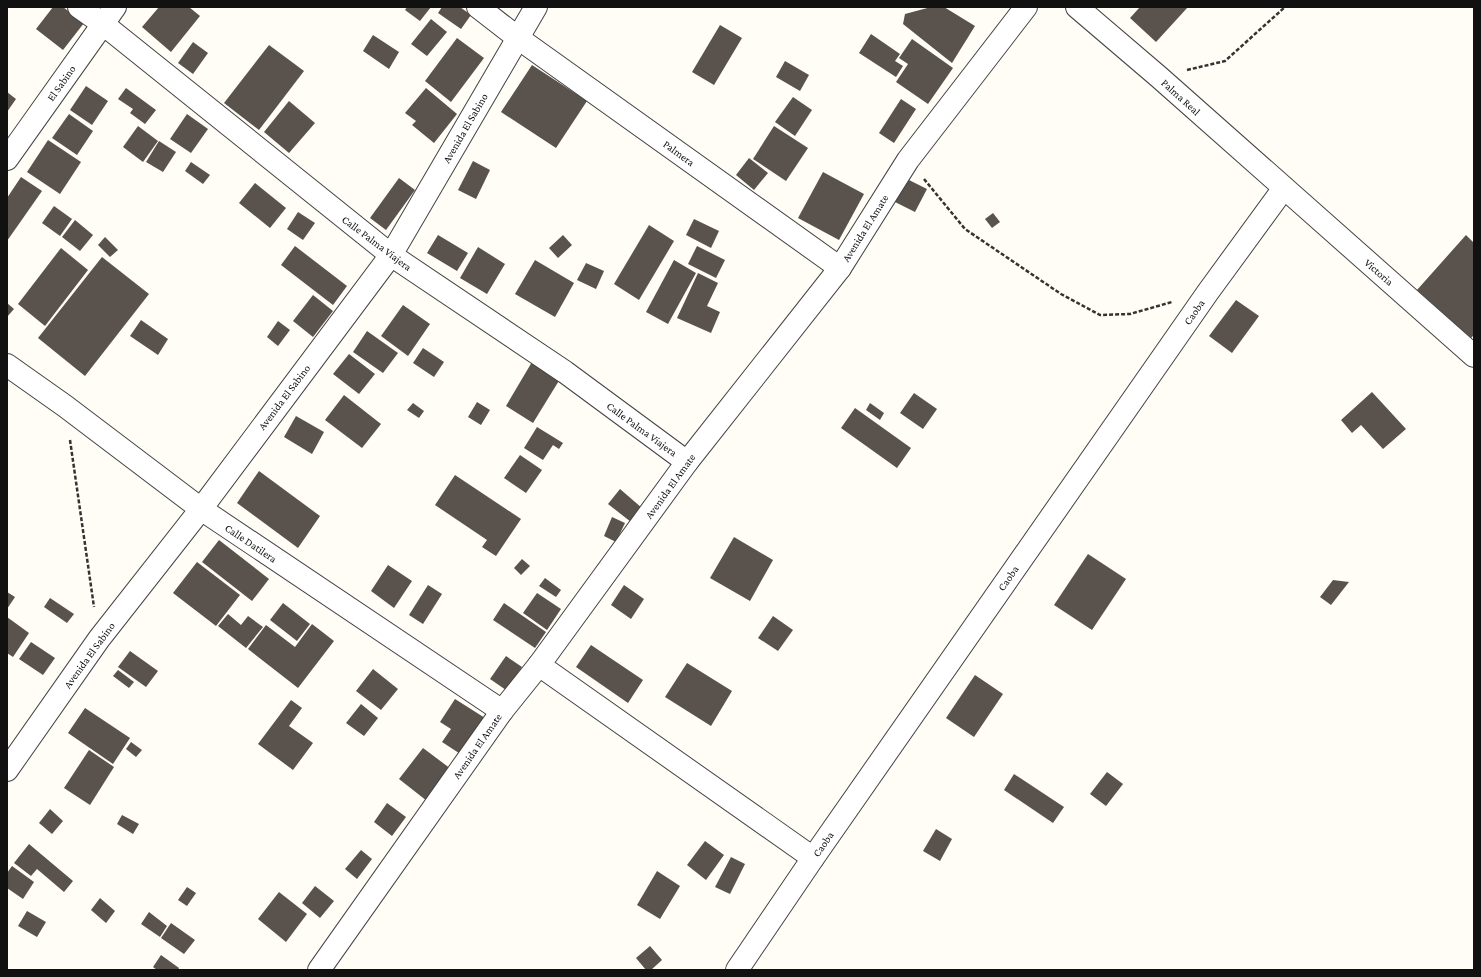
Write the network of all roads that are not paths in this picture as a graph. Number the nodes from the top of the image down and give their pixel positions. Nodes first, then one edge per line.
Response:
1 (79, 7) edge
2 (478, 7) edge
3 (536, 7) edge
4 (1026, 7) edge
5 (1077, 7) edge
6 (109, 15) edge
7 (518, 38) junction
8 (7, 159) edge
9 (1284, 188) junction
10 (391, 255) junction
11 (840, 268) junction
12 (1474, 356) edge
13 (7, 365) edge
14 (687, 462) junction
15 (201, 509) junction
16 (539, 665) junction
17 (502, 711) junction
18 (7, 770) edge
19 (813, 858) junction
20 (319, 970) edge
21 (737, 970) edge

1 - 6 street, Calle Palma Viajera
2 - 7 street, Palmera
3 - 7 street, Avenida El Sabino
4 - 11 street, Avenida El Amate
5 - 9 street, Palma Real
6 - 8 street, El Sabino
6 - 10 street, Calle Palma Viajera
7 - 10 street, Avenida El Sabino
7 - 11 street, Palmera
9 - 12 street, Victoria
9 - 19 street, Caoba
10 - 14 street, Calle Palma Viajera
10 - 15 street, Avenida El Sabino
11 - 14 street, Avenida El Amate
13 - 15 street, Calle Datilera
14 - 16 street, Avenida El Amate
15 - 17 street, Calle Datilera
15 - 18 street, Avenida El Sabino
16 - 17 street, Avenida El Amate
16 - 19 street
17 - 20 street, Avenida El Amate
19 - 21 street, Caoba

